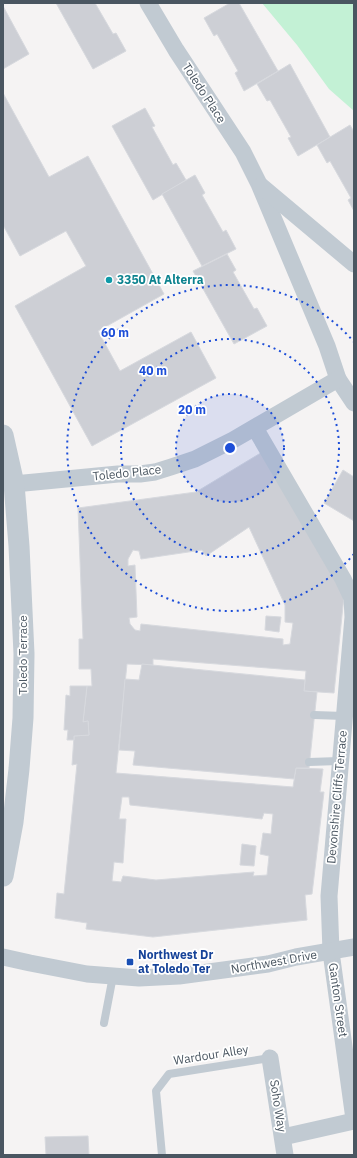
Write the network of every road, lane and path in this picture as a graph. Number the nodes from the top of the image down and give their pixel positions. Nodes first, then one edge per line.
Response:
1 (148, 3) edge
2 (259, 184) junction
3 (354, 264) edge
4 (338, 378) junction
5 (354, 403) edge
6 (255, 428) junction
7 (3, 435) edge
8 (14, 484) junction
9 (314, 714) dead end
10 (344, 716) junction
11 (339, 761) junction
12 (309, 762) dead end
13 (3, 876) edge
14 (354, 948) edge
15 (331, 952) junction
16 (3, 957) edge
17 (113, 976) junction
18 (104, 1023) dead end
19 (270, 1058) joint
20 (354, 1120) edge
21 (283, 1137) junction
22 (162, 1155) edge
23 (285, 1155) edge

1 - 2 street, Toledo Place
2 - 3 street, Toledo Place
2 - 4 street, Toledo Place
4 - 5 street, Toledo Place
4 - 6 street, Toledo Place
6 - 8 street, Toledo Place
6 - 10 street, Devonshire Cliffs Terrace
7 - 8 street, Toledo Terrace
8 - 13 street, Toledo Terrace
9 - 10 lane
10 - 11 street, Devonshire Cliffs Terrace
11 - 12 lane
11 - 15 street, Devonshire Cliffs Terrace
14 - 15 street, Northwest Drive
15 - 17 street, Northwest Drive
15 - 20 street, Ganton Street
16 - 17 street, Northwest Drive
17 - 18 lane
19 - 21 street, Soho Way
19 - 22 lane, Wardour Alley
20 - 21 street
21 - 23 street, Soho Way

